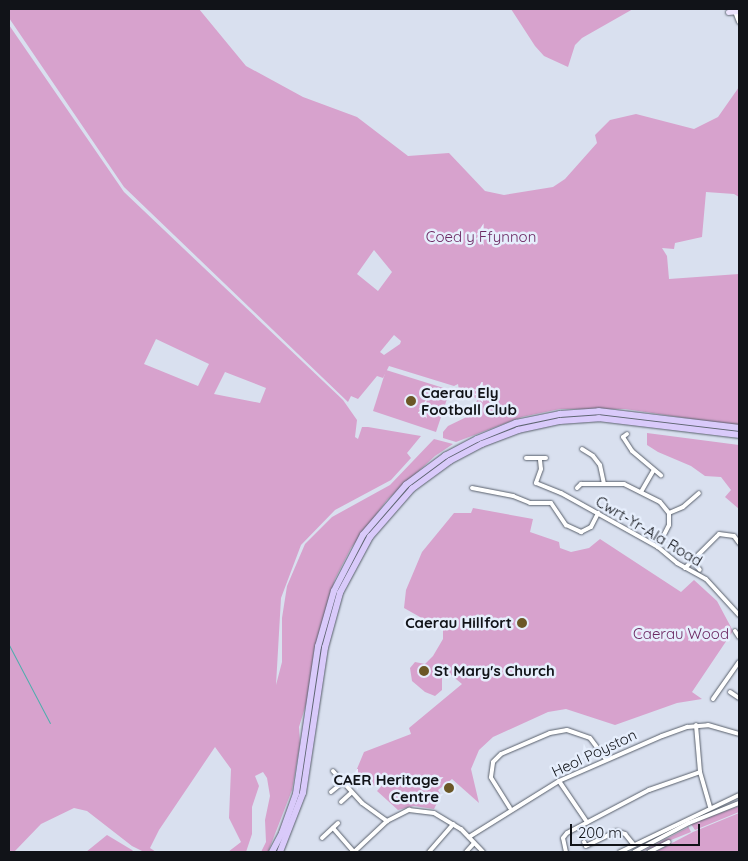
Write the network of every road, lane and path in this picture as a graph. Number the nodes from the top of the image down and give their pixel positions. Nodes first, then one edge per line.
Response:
1 (736, 11) edge
2 (728, 12) dead end
3 (739, 22) edge
4 (739, 428) edge
5 (627, 434) dead end
6 (739, 435) edge
7 (582, 449) dead end
8 (588, 453) junction
9 (585, 457) dead end
10 (447, 458) junction
11 (526, 458) dead end
12 (546, 458) dead end
13 (540, 460) junction
14 (652, 471) junction
15 (661, 474) dead end
16 (604, 484) junction
17 (472, 488) dead end
18 (577, 488) dead end
19 (642, 492) junction
20 (691, 492) dead end
21 (699, 493) dead end
22 (695, 497) junction
23 (598, 513) junction
24 (669, 513) junction
25 (739, 543) edge
26 (658, 546) junction
27 (690, 560) junction
28 (685, 568) junction
29 (700, 570) dead end
30 (739, 615) edge
31 (734, 631) dead end
32 (739, 637) edge
33 (739, 662) edge
34 (730, 692) dead end
35 (739, 698) edge
36 (713, 699) dead end
37 (696, 726) junction
38 (739, 734) edge
39 (606, 758) junction
40 (333, 771) dead end
41 (700, 772) junction
42 (559, 781) junction
43 (341, 784) junction
44 (331, 792) dead end
45 (351, 793) junction
46 (739, 795) edge
47 (341, 802) dead end
48 (739, 803) edge
49 (710, 807) junction
50 (510, 808) junction
51 (387, 821) junction
52 (587, 822) junction
53 (338, 823) dead end
54 (453, 824) junction
55 (333, 828) junction
56 (469, 837) junction
57 (322, 838) dead end
58 (584, 842) dead end
59 (669, 842) dead end
60 (474, 843) junction
61 (634, 845) junction
62 (272, 852) edge
63 (280, 852) edge
64 (354, 852) edge
65 (429, 852) edge
66 (466, 852) edge
67 (483, 852) edge
68 (566, 852) edge
69 (620, 852) edge
70 (634, 852) edge
71 (649, 852) edge

1 - 2 street
1 - 3 street
4 - 10 main road
5 - 14 street
6 - 10 main road
7 - 8 street
8 - 9 street
8 - 16 street
10 - 62 main road
10 - 63 main road
11 - 13 street
12 - 13 street
13 - 23 street, Cwrt-Yr-Ala Road
14 - 15 street
14 - 19 street
16 - 18 street
16 - 19 street
17 - 23 street
19 - 24 street
20 - 22 street
21 - 22 street
22 - 24 street
23 - 26 street, Cwrt-Yr-Ala Road
24 - 26 street
25 - 27 street
26 - 28 street, Cwrt-Yr-Ala Road
27 - 28 street
27 - 29 street, Cwrt-Yr-Ala Road
28 - 30 street, Cwrt-Yr-Ala Road
31 - 32 street
33 - 36 street
34 - 35 street
37 - 38 street, Heol Poyston
37 - 39 street, Heol Poyston
37 - 41 street
39 - 42 street, Heol Poyston
39 - 50 street
40 - 43 street
41 - 49 street
41 - 52 street
42 - 50 street, Heol Poyston
42 - 52 street
43 - 44 street
43 - 45 street
45 - 47 street
45 - 51 street
46 - 49 street
48 - 70 street
49 - 61 street
50 - 56 street, Heol Poyston
51 - 54 street
51 - 64 street
52 - 68 street
53 - 55 street
54 - 56 street
54 - 65 street
55 - 57 street
55 - 64 street
56 - 60 street
58 - 61 street
59 - 71 street
60 - 66 street
60 - 67 street
61 - 69 street

